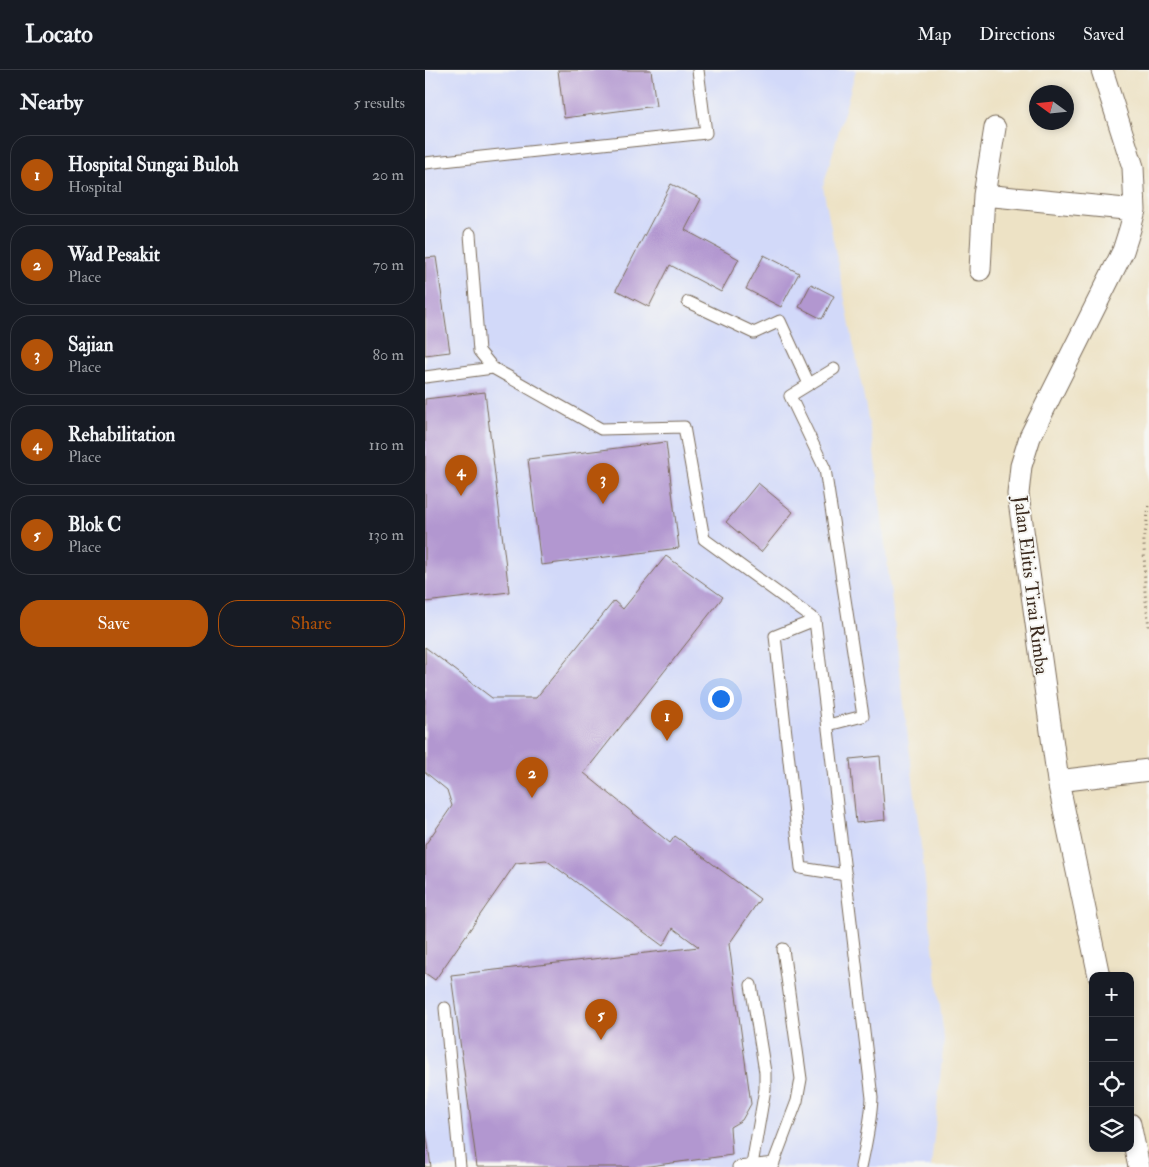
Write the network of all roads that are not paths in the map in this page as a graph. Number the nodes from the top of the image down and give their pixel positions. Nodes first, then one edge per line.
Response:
1 (698, 70) edge
2 (1102, 70) edge
3 (995, 128) dead end
4 (425, 163) edge
5 (984, 195) junction
6 (1135, 210) junction
7 (470, 234) dead end
8 (980, 270) dead end
9 (688, 302) dead end
10 (493, 368) junction
11 (834, 369) dead end
12 (425, 377) edge
13 (809, 384) junction
14 (815, 620) junction
15 (828, 725) junction
16 (1149, 770) edge
17 (1058, 780) junction
18 (846, 875) junction
19 (783, 949) dead end
20 (1098, 972) edge
21 (751, 985) dead end
22 (445, 1008) dead end
23 (1134, 1143) edge
24 (752, 1165) junction
25 (773, 1165) edge
26 (460, 1167) edge
27 (738, 1167) edge
28 (861, 1167) edge
29 (1139, 1167) edge

1 - 4 lane
2 - 6 street, Jalan Elitis Tirai Rimba
3 - 5 street
5 - 6 street
5 - 8 street
6 - 17 street, Jalan Elitis Tirai Rimba
7 - 10 lane
9 - 13 lane
10 - 12 lane
10 - 14 lane
11 - 13 lane
13 - 15 lane
14 - 15 lane
14 - 18 lane
15 - 18 lane
16 - 17 street
17 - 20 street, Jalan Elitis Tirai Rimba
18 - 28 lane
19 - 25 lane
21 - 24 lane
22 - 26 lane
23 - 29 street
24 - 25 lane
24 - 27 lane

